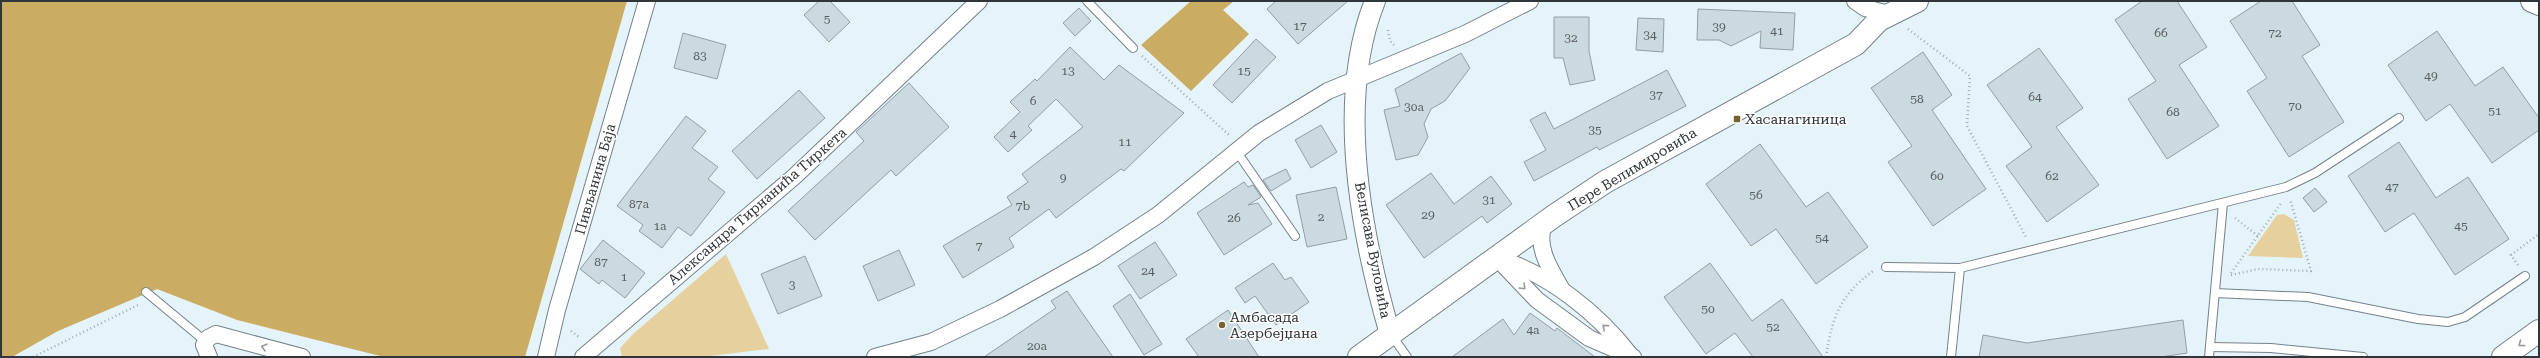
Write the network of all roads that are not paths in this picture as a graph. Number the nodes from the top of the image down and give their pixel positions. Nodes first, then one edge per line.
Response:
1 (647, 1) edge
2 (979, 1) edge
3 (1087, 1) edge
4 (1376, 1) edge
5 (1530, 1) edge
6 (1855, 1) edge
7 (1917, 1) edge
8 (2532, 1) edge
9 (2539, 4) edge
10 (1889, 14) junction
11 (1133, 48) road end
12 (1358, 77) junction
13 (2398, 118) dead end
14 (1240, 149) junction
15 (2223, 205) junction
16 (1544, 224) junction
17 (1295, 236) dead end
18 (1497, 258) junction
19 (1886, 267) road end
20 (1960, 268) junction
21 (2525, 276) road end
22 (1562, 290) junction
23 (146, 292) dead end
24 (2215, 293) junction
25 (2539, 331) edge
26 (1390, 334) junction
27 (205, 341) junction
28 (2210, 347) junction
29 (1632, 356) edge
30 (209, 357) edge
31 (302, 357) edge
32 (546, 357) edge
33 (583, 357) edge
34 (875, 357) edge
35 (1359, 357) edge
36 (1407, 357) edge
37 (1951, 357) edge
38 (2209, 357) edge
39 (2363, 357) edge
40 (2504, 357) edge

1 - 32 street, Пивљанина Баја
2 - 33 street, Александра Тирнанића Тиркета
3 - 11 lane
4 - 12 street, Велисава Вуловића
5 - 12 street
6 - 10 street
7 - 10 main road, Пере Велимировића
8 - 9 main road
10 - 16 main road, Пере Велимировића
12 - 14 street
12 - 26 street, Велисава Вуловића
13 - 15 lane
14 - 17 lane
14 - 34 street
15 - 20 lane
15 - 24 lane
16 - 18 main road, Пере Велимировића
16 - 22 street
18 - 22 street
18 - 26 main road, Пере Велимировића
18 -> 29 street
19 - 20 lane
20 - 37 lane
21 - 24 lane
29 -> 22 street
23 - 27 lane
24 - 28 lane
25 -> 40 main road
26 - 35 main road, Пере Велимировића
26 - 36 lane
27 - 30 street
31 -> 27 street
28 - 38 lane
28 - 39 lane

